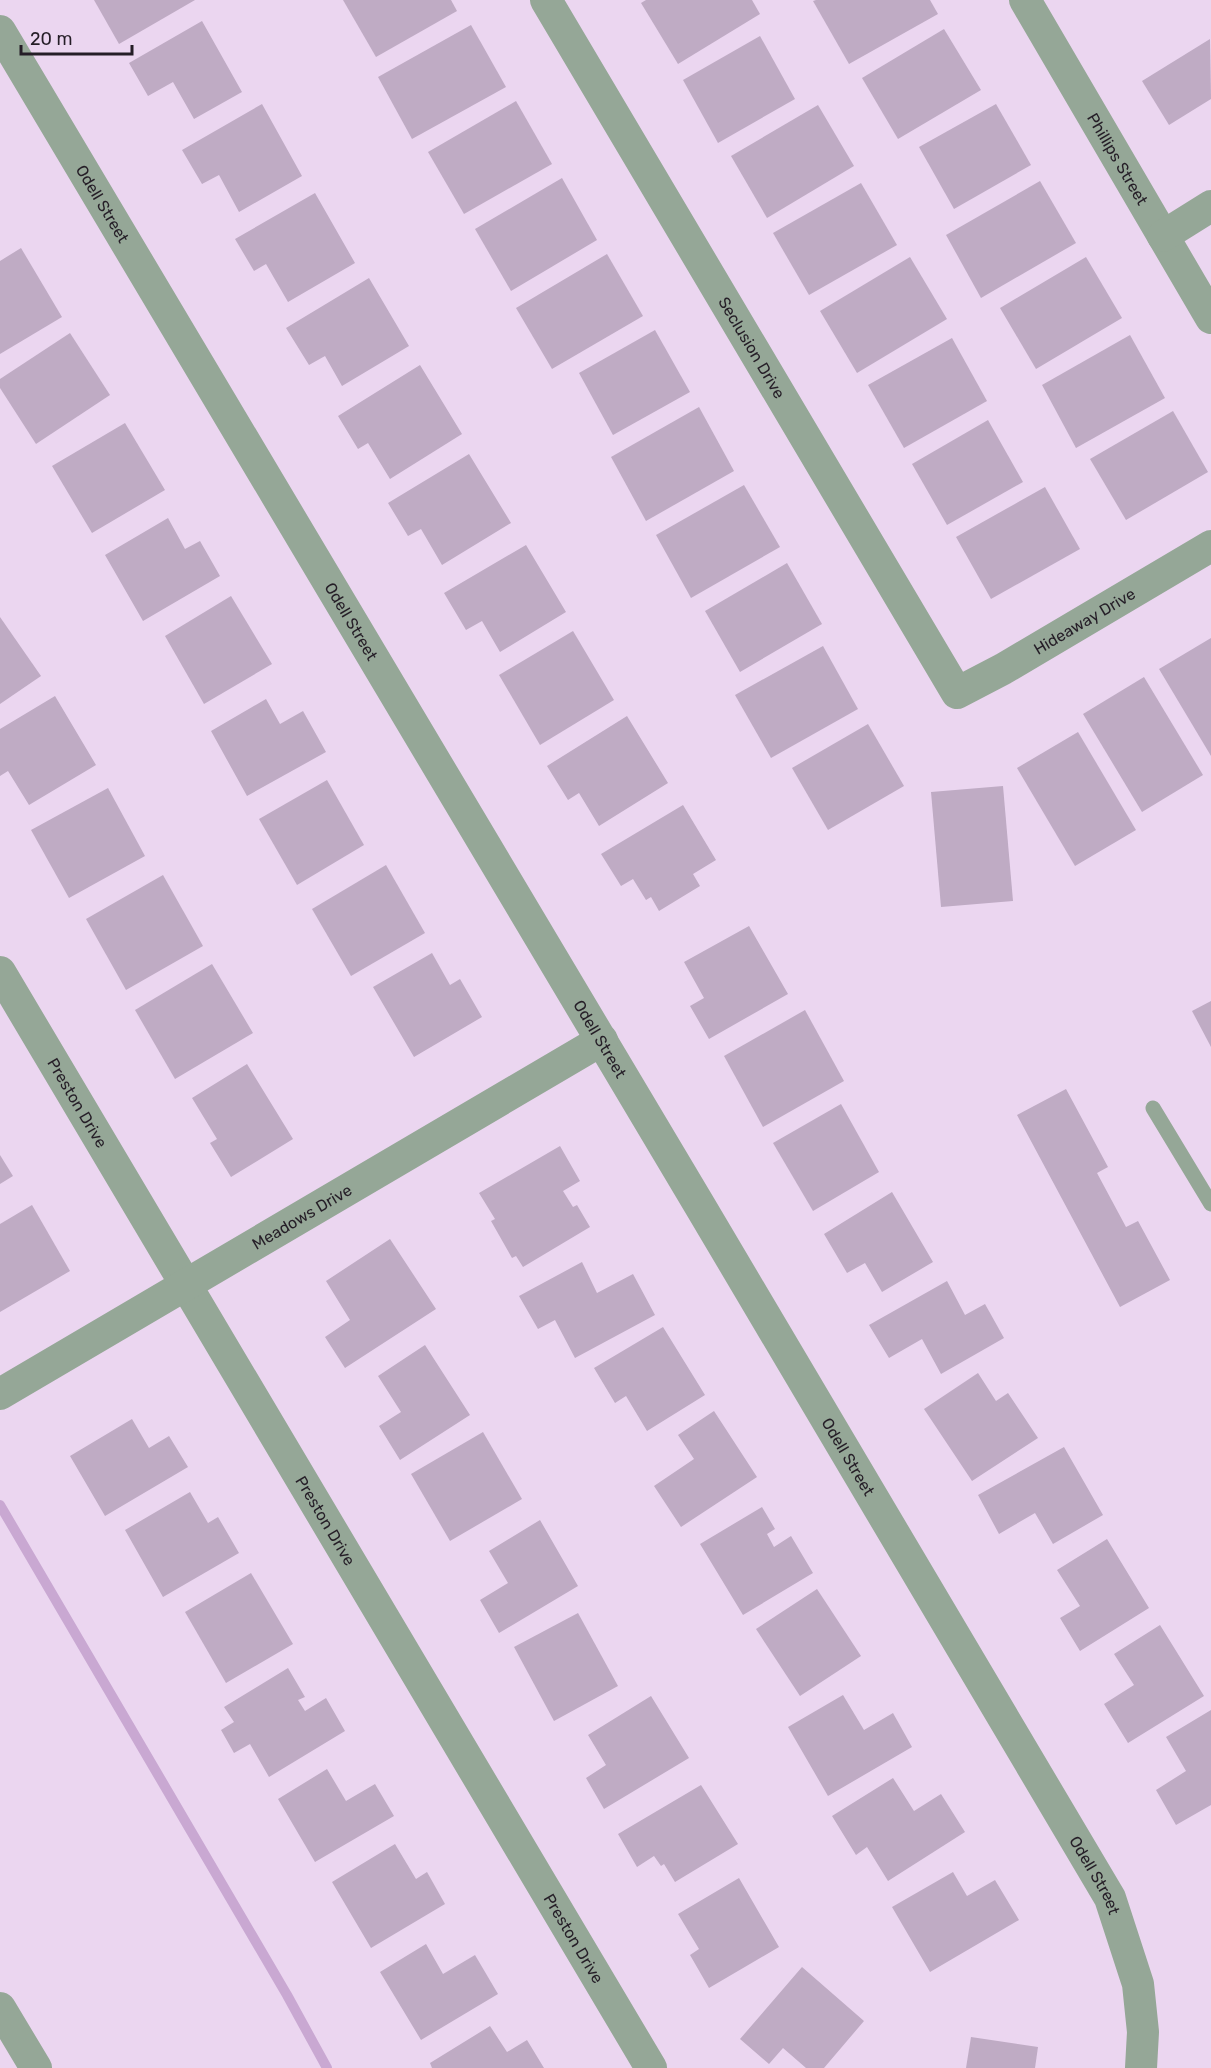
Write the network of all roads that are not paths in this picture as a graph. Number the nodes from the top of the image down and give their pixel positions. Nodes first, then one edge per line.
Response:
1 (546, 0) edge
2 (1025, 0) edge
3 (0, 31) edge
4 (1211, 206) edge
5 (1163, 236) junction
6 (1211, 318) edge
7 (1211, 546) edge
8 (957, 693) joint
9 (0, 972) edge
10 (602, 1040) junction
11 (1153, 1108) dead end
12 (1211, 1204) edge
13 (185, 1285) junction
14 (0, 1394) edge
15 (0, 2008) edge
16 (36, 2068) edge
17 (651, 2068) edge
18 (1141, 2068) edge

1 - 8 street, Seclusion Drive
2 - 5 street, Phillips Street
3 - 10 street, Odell Street
4 - 5 street
5 - 6 street, Phillips Street
7 - 8 street, Hideaway Drive
9 - 13 street, Preston Drive
10 - 13 street, Meadows Drive
10 - 18 street, Odell Street
11 - 12 lane
13 - 14 street, Meadows Drive
13 - 17 street, Preston Drive
15 - 16 street

